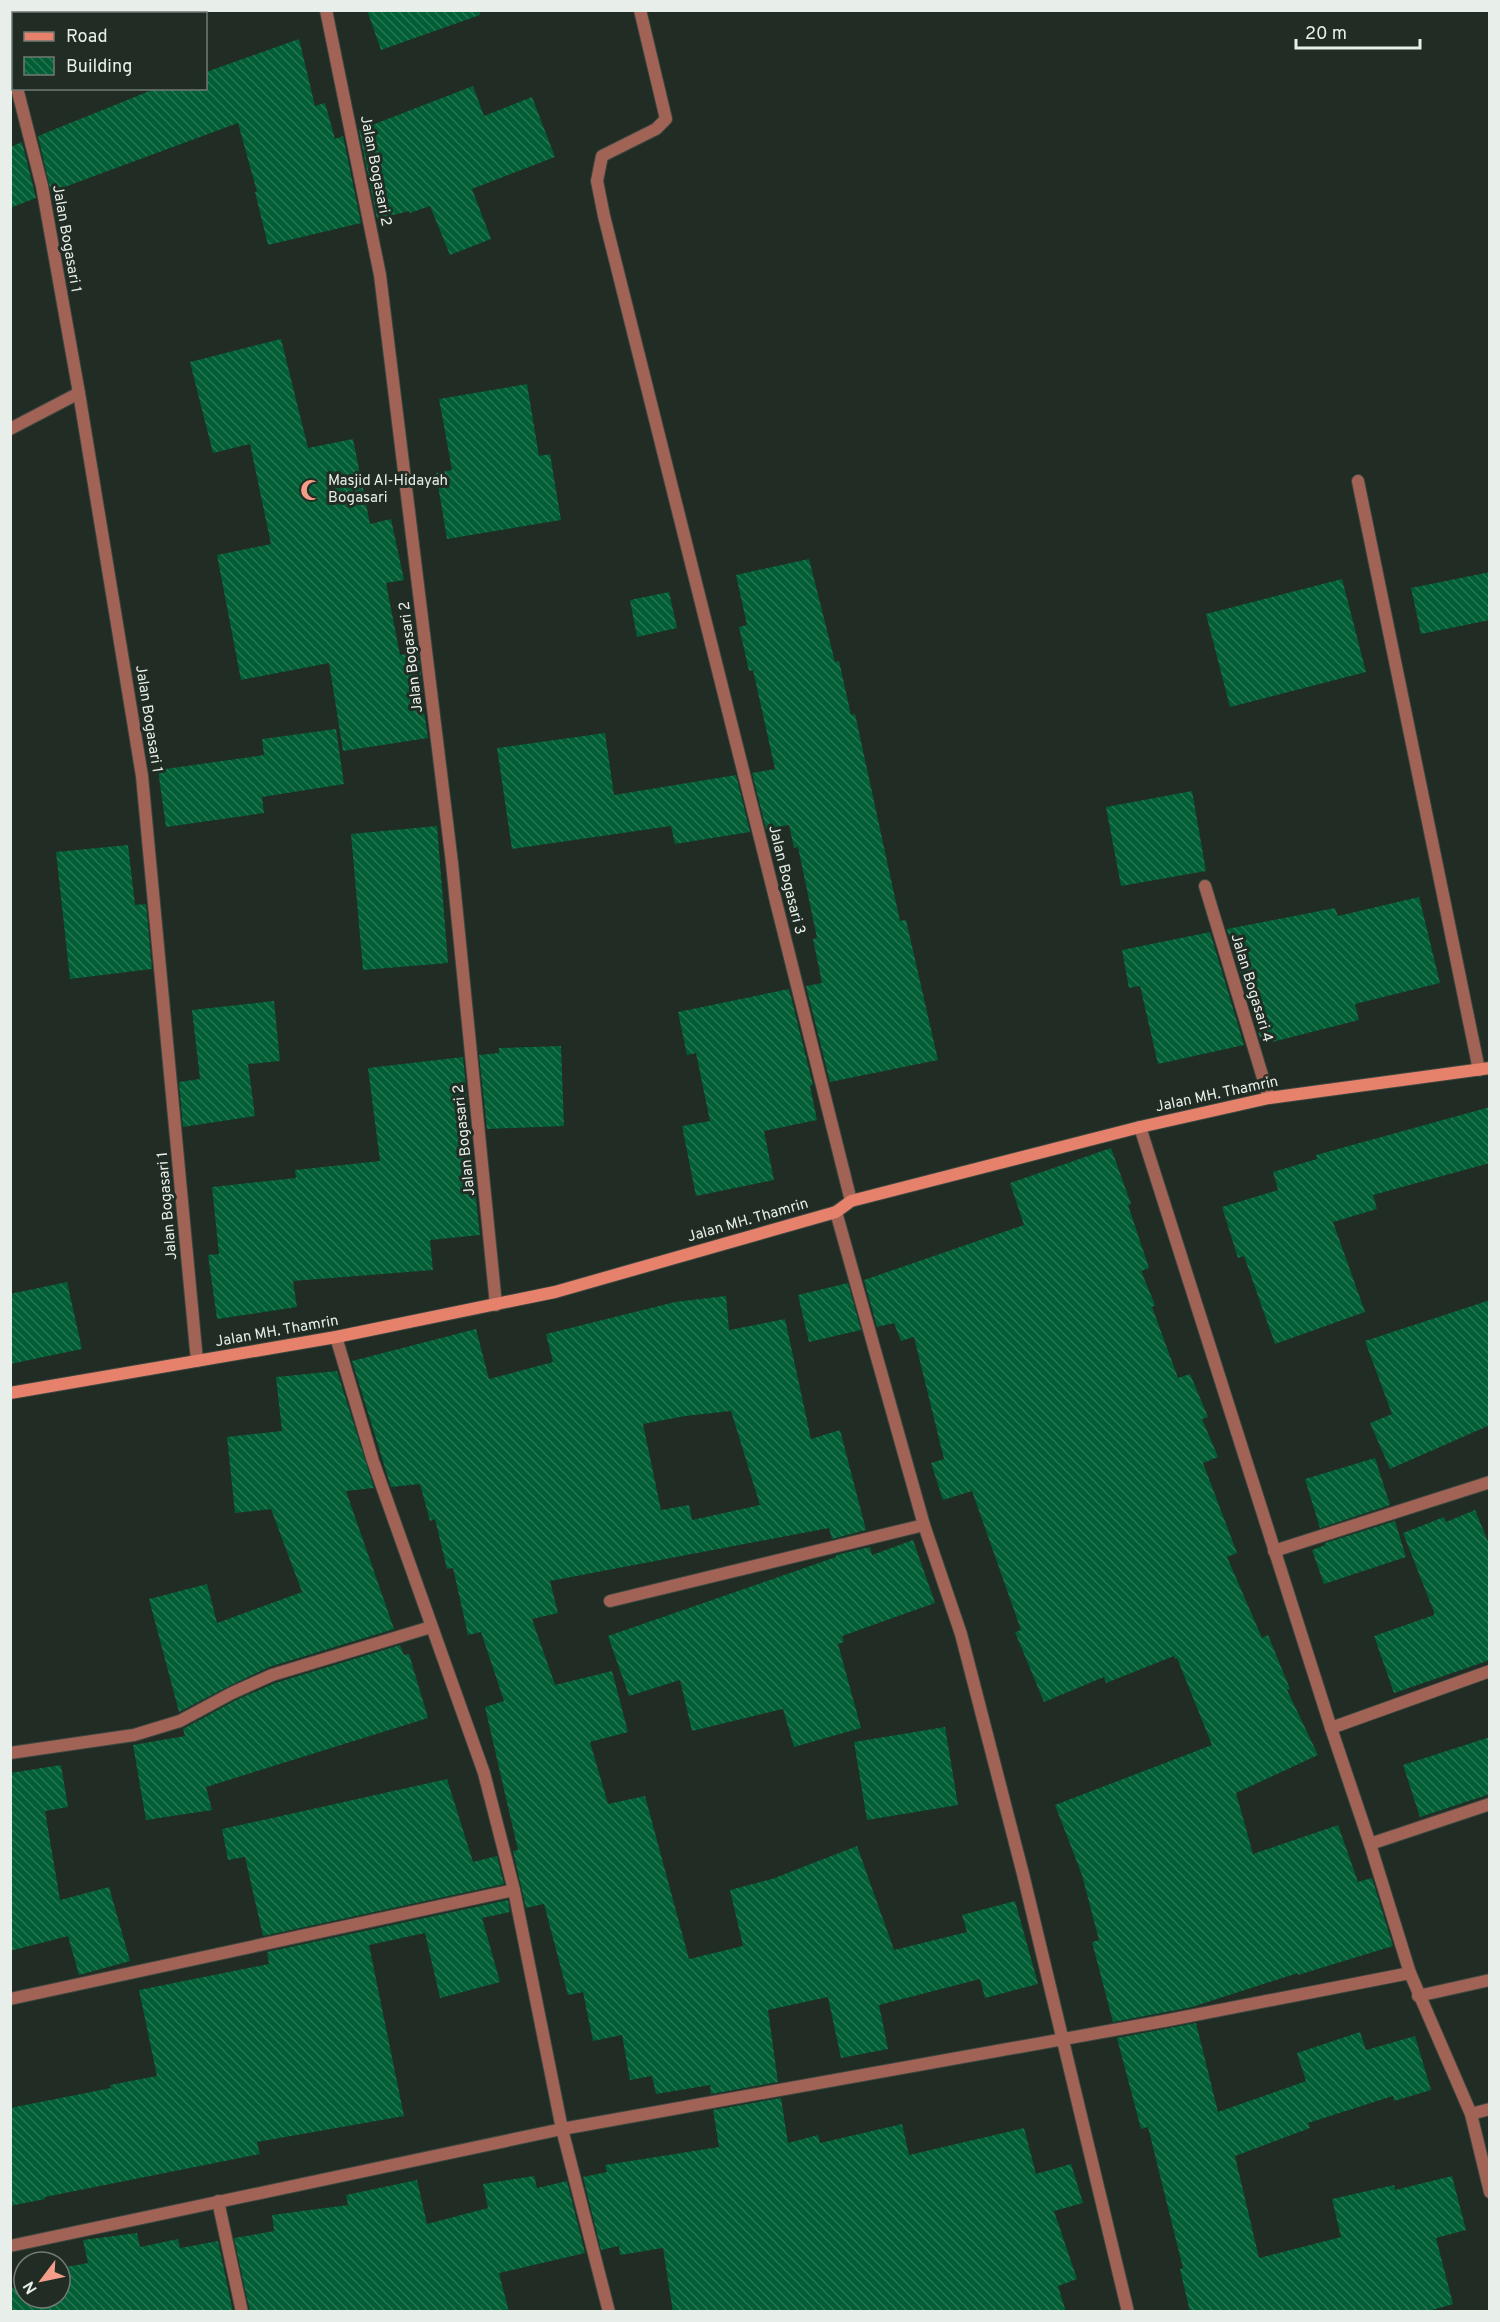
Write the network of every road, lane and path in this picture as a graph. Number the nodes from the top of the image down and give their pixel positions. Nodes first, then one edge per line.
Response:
1 (326, 10) edge
2 (640, 10) edge
3 (18, 90) edge
4 (79, 393) junction
5 (10, 429) edge
6 (1358, 481) dead end
7 (1205, 886) dead end
8 (1484, 1069) edge
9 (1269, 1098) junction
10 (1140, 1126) junction
11 (852, 1201) junction
12 (836, 1212) junction
13 (496, 1305) junction
14 (336, 1337) junction
15 (197, 1361) junction
16 (10, 1393) edge
17 (1490, 1482) edge
18 (924, 1525) junction
19 (1274, 1551) junction
20 (610, 1601) dead end
21 (431, 1627) junction
22 (1490, 1671) edge
23 (1331, 1728) junction
24 (10, 1753) edge
25 (1490, 1804) edge
26 (1370, 1844) junction
27 (514, 1890) junction
28 (1410, 1973) junction
29 (1490, 1980) edge
30 (1418, 1996) junction
31 (10, 1999) edge
32 (1062, 2040) junction
33 (1490, 2109) edge
34 (1471, 2114) junction
35 (562, 2129) junction
36 (1490, 2192) edge
37 (218, 2201) junction
38 (10, 2246) edge
39 (242, 2312) edge
40 (609, 2312) edge
41 (1128, 2312) edge

1 - 13 street, Jalan Bogasari 2
2 - 11 street, Jalan Bogasari 3
3 - 4 street, Jalan Bogasari 1
4 - 5 street
4 - 15 street, Jalan Bogasari 1
6 - 8 street
7 - 9 street, Jalan Bogasari 4
8 - 9 main road, Jalan MH. Thamrin
9 - 10 main road, Jalan MH. Thamrin
10 - 11 main road, Jalan MH. Thamrin
10 - 19 street
11 - 12 main road, Jalan MH. Thamrin
12 - 13 main road, Jalan MH. Thamrin
12 - 18 street
13 - 14 main road, Jalan MH. Thamrin
14 - 15 main road, Jalan MH. Thamrin
14 - 21 street
15 - 16 main road, Jalan MH. Thamrin
17 - 19 street
18 - 20 street
18 - 32 street
19 - 23 street
21 - 24 street
21 - 27 street
22 - 23 street
23 - 26 street
25 - 26 street
26 - 28 street
27 - 31 street
27 - 35 street
28 - 30 street
28 - 32 street
29 - 30 street
30 - 34 street
32 - 35 street
32 - 41 street
33 - 34 street
34 - 36 street
35 - 37 street
35 - 40 street
37 - 38 street
37 - 39 street

